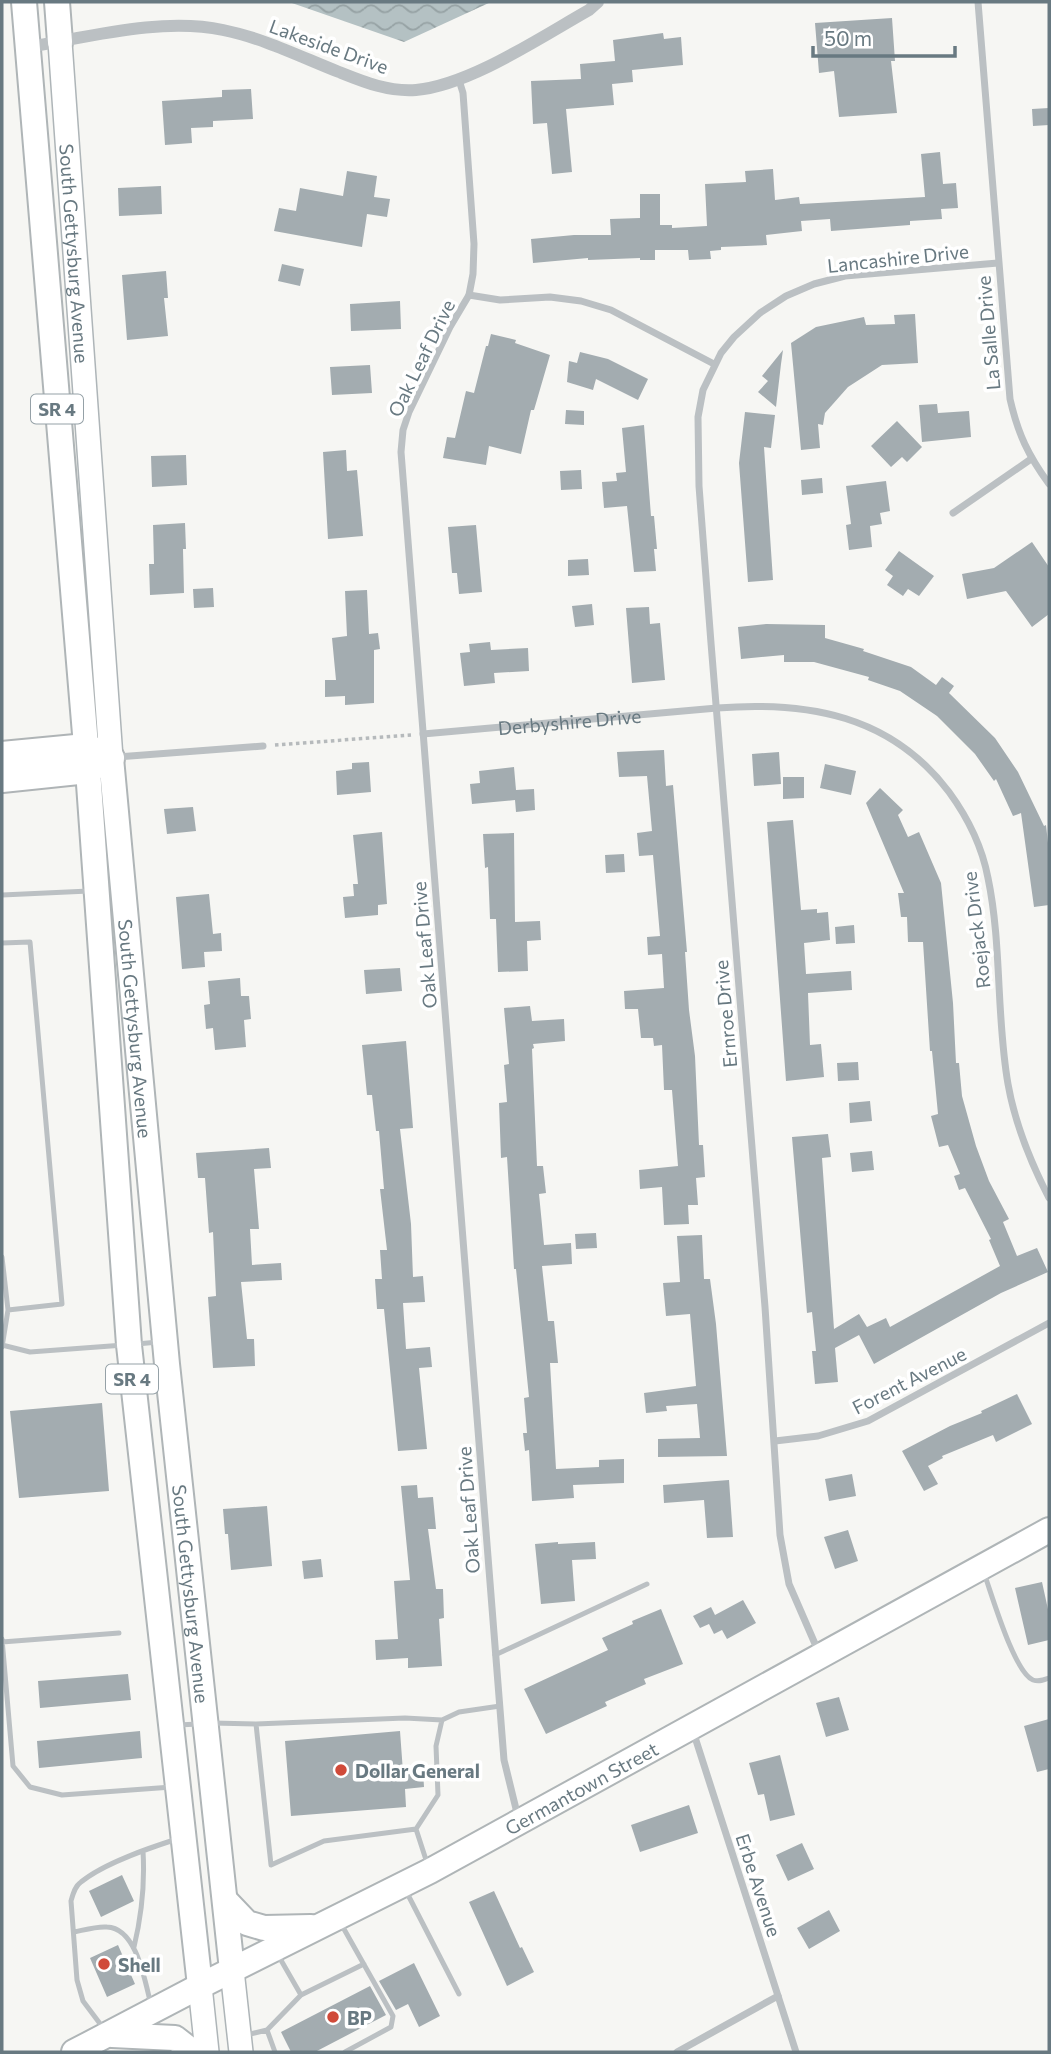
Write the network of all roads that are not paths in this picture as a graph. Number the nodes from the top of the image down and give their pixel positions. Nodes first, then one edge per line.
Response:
1 (24, 2) edge
2 (57, 2) edge
3 (598, 2) edge
4 (978, 2) edge
5 (60, 42) junction
6 (28, 47) junction
7 (459, 80) junction
8 (998, 263) junction
9 (469, 295) junction
10 (714, 364) junction
11 (1031, 459) junction
12 (1049, 484) edge
13 (953, 513) dead end
14 (717, 708) junction
15 (423, 734) junction
16 (263, 746) road end
17 (2, 755) edge
18 (111, 758) junction
19 (87, 759) junction
20 (2, 779) edge
21 (96, 891) junction
22 (2, 895) edge
23 (2, 943) edge
24 (1049, 1198) edge
25 (2, 1257) edge
26 (8, 1310) junction
27 (1049, 1323) edge
28 (166, 1342) junction
29 (129, 1345) junction
30 (3, 1346) edge
31 (775, 1441) junction
32 (1049, 1531) edge
33 (982, 1567) junction
34 (647, 1584) dead end
35 (120, 1633) dead end
36 (2, 1641) edge
37 (495, 1655) junction
38 (820, 1657) junction
39 (1049, 1678) edge
40 (500, 1706) junction
41 (442, 1720) junction
42 (206, 1723) junction
43 (256, 1724) junction
44 (170, 1726) junction
45 (692, 1727) junction
46 (177, 1787) junction
47 (520, 1822) junction
48 (416, 1829) junction
49 (183, 1837) junction
50 (142, 1851) junction
51 (430, 1871) junction
52 (403, 1885) junction
53 (225, 1900) junction
54 (330, 1922) junction
55 (74, 1932) junction
56 (134, 1947) junction
57 (275, 1949) junction
58 (364, 1964) junction
59 (232, 1970) junction
60 (200, 1986) junction
61 (459, 1994) dead end
62 (301, 1995) junction
63 (778, 1996) junction
64 (153, 2010) junction
65 (267, 2030) junction
66 (107, 2035) junction
67 (240, 2044) edge
68 (74, 2052) edge
69 (193, 2052) edge
70 (207, 2052) edge
71 (275, 2052) edge
72 (345, 2052) edge
73 (677, 2052) edge
74 (796, 2052) edge

1 - 6 main road, South Gettysburg Avenue / SR 4
2 - 5 main road, South Gettysburg Avenue
3 - 7 street, Lakeside Drive
4 - 8 street, La Salle Drive
5 - 6 street, Lakeside Drive
5 - 7 street, Lakeside Drive
5 - 18 main road, South Gettysburg Avenue
6 - 19 main road, South Gettysburg Avenue / SR 4
7 - 9 street, Oak Leaf Drive
8 - 10 street, Lancashire Drive
8 - 11 street, La Salle Drive
9 - 10 street
9 - 15 street, Oak Leaf Drive
10 - 14 street, Ernroe Drive
11 - 12 street, La Salle Drive
11 - 13 street
14 - 15 street, Derbyshire Drive
14 - 24 street, Roejack Drive
14 - 31 street, Ernroe Drive
15 - 37 street, Oak Leaf Drive
16 - 18 street
17 - 19 highway
18 - 19 highway
18 - 28 main road, South Gettysburg Avenue / SR 4
19 - 20 highway
19 - 21 main road, South Gettysburg Avenue / SR 4
21 - 22 lane
21 - 29 main road, South Gettysburg Avenue / SR 4
23 - 26 lane
25 - 26 lane
26 - 30 lane
27 - 31 street, Forent Avenue
28 - 29 lane
28 - 42 main road, South Gettysburg Avenue / SR 4
29 - 30 lane
29 - 44 main road, South Gettysburg Avenue / SR 4
31 - 38 street, Ernroe Drive
32 - 33 main road, Germantown Street
33 - 38 main road, Germantown Street
33 - 39 lane
34 - 37 lane
35 - 36 lane
36 - 46 lane
37 - 40 street, Oak Leaf Drive
38 - 45 main road, Germantown Street
40 - 41 lane
40 - 47 street, Oak Leaf Drive
41 - 43 lane
41 - 48 lane
42 - 43 lane
42 - 44 lane
42 - 53 main road, South Gettysburg Avenue / SR 4
43 - 48 lane
44 - 46 main road, South Gettysburg Avenue / SR 4
45 - 47 main road, Germantown Street
45 - 63 street, Erbe Avenue
46 - 49 main road, South Gettysburg Avenue / SR 4
47 - 51 main road, Germantown Street
48 - 51 lane
49 - 50 lane
49 - 60 main road, South Gettysburg Avenue / SR 4
50 - 55 lane
50 - 56 lane
51 - 52 main road, Germantown Street
52 - 54 main road, Germantown Street
52 - 61 lane
53 - 54 main road
53 - 59 main road, South Gettysburg Avenue / SR 4
54 - 57 main road, Germantown Street
54 - 58 lane
55 - 56 lane
55 - 66 lane
56 - 64 lane
57 - 59 main road, Germantown Street
57 - 62 lane
58 - 62 lane
58 - 72 lane
59 - 60 main road, Germantown Street
59 - 67 main road, South Gettysburg Avenue
60 - 64 main road, Germantown Street
60 - 70 main road, South Gettysburg Avenue
62 - 65 lane
63 - 73 street
63 - 74 street, Erbe Avenue
64 - 66 main road, Germantown Street
65 - 67 lane
65 - 71 lane
66 - 68 main road, Germantown Street
66 - 69 main road

